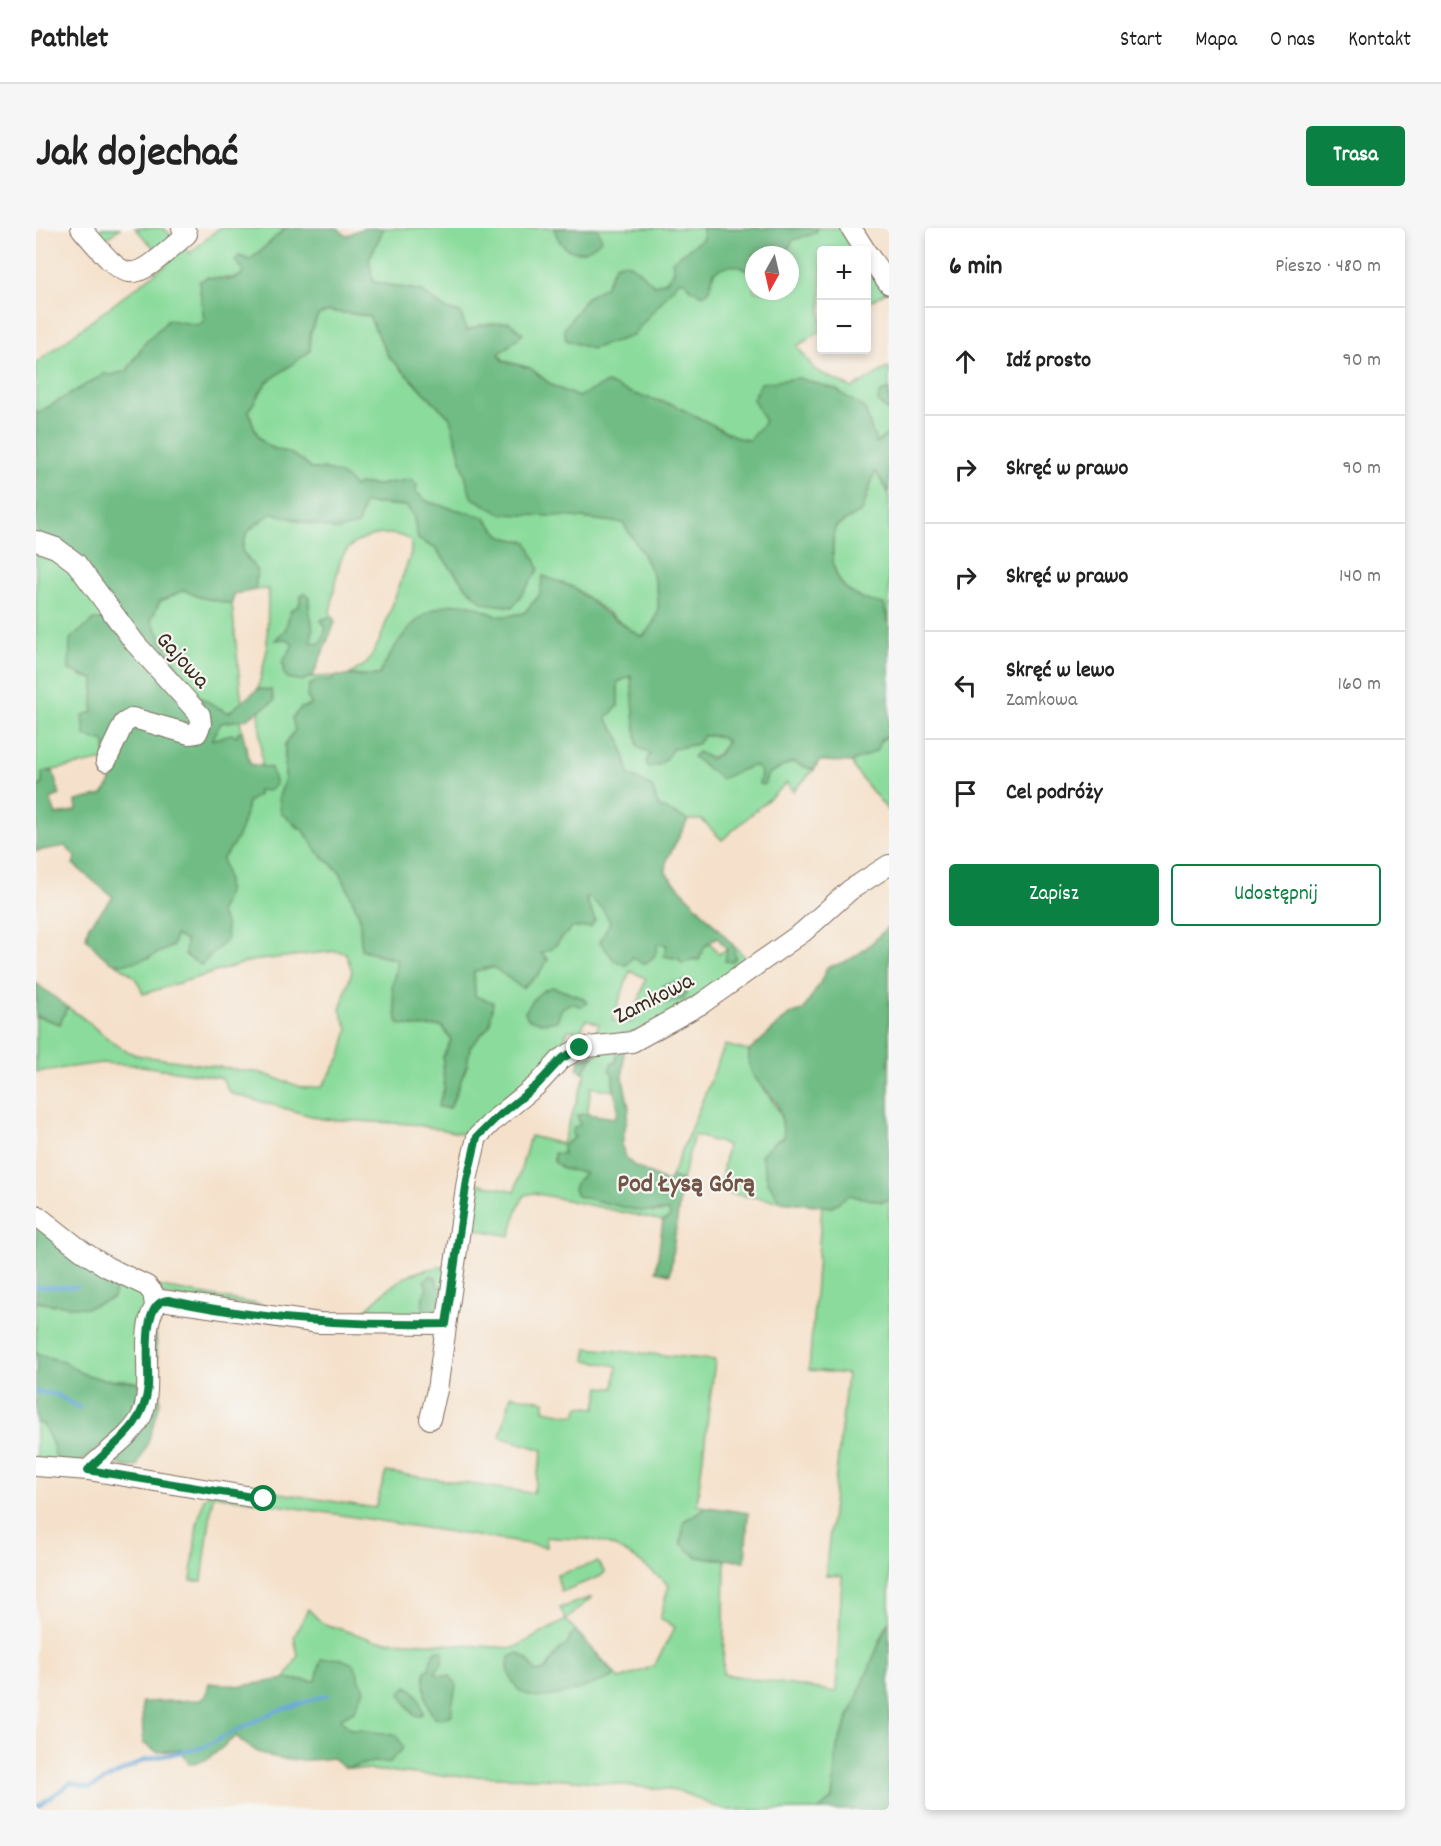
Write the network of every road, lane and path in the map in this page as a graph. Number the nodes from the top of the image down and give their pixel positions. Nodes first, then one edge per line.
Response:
1 (81, 228) edge
2 (182, 228) edge
3 (851, 228) edge
4 (863, 246) edge
5 (871, 258) edge
6 (889, 284) edge
7 (36, 542) edge
8 (106, 761) dead end
9 (889, 865) edge
10 (36, 1215) edge
11 (155, 1305) junction
12 (446, 1324) junction
13 (430, 1419) dead end
14 (36, 1466) edge
15 (88, 1470) junction
16 (264, 1499) dead end

1 - 2 street
3 - 4 street
5 - 6 street
7 - 8 street, Gajowa
9 - 12 street, Zamkowa
10 - 11 street
11 - 12 street
11 - 15 street
12 - 13 street, Zamkowa
14 - 15 street
15 - 16 street

